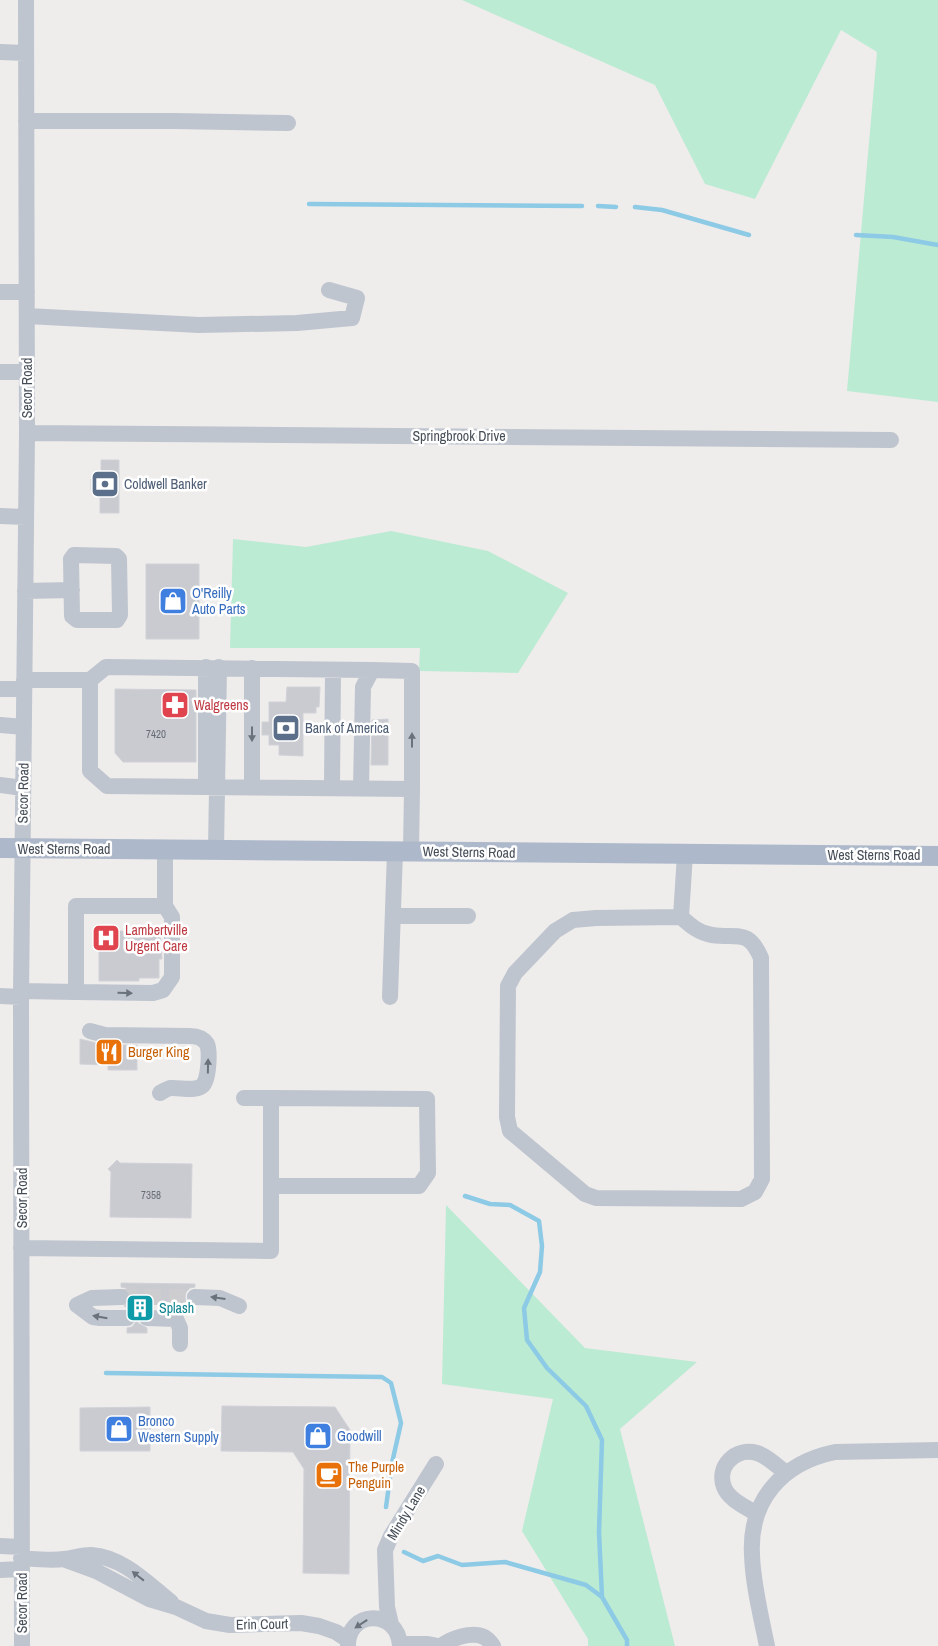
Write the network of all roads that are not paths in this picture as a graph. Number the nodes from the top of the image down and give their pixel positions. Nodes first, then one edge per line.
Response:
1 (26, 0) edge
2 (0, 52) edge
3 (26, 53) junction
4 (26, 121) junction
5 (288, 123) dead end
6 (329, 290) dead end
7 (0, 292) edge
8 (27, 292) junction
9 (27, 316) junction
10 (0, 372) edge
11 (27, 372) junction
12 (27, 433) junction
13 (891, 440) dead end
14 (0, 516) edge
15 (26, 516) junction
16 (72, 590) junction
17 (25, 591) junction
18 (212, 667) junction
19 (252, 668) junction
20 (333, 670) junction
21 (372, 670) junction
22 (90, 680) junction
23 (24, 684) junction
24 (0, 689) edge
25 (0, 725) edge
26 (24, 727) junction
27 (0, 785) edge
28 (212, 787) junction
29 (252, 787) junction
30 (332, 787) junction
31 (23, 788) junction
32 (361, 788) junction
33 (412, 789) junction
34 (0, 848) edge
35 (22, 848) junction
36 (165, 850) junction
37 (216, 850) junction
38 (403, 851) junction
39 (685, 854) junction
40 (938, 856) edge
41 (165, 906) junction
42 (393, 916) junction
43 (468, 916) dead end
44 (681, 917) junction
45 (76, 992) junction
46 (22, 994) junction
47 (0, 996) edge
48 (390, 997) dead end
49 (90, 1032) dead end
50 (160, 1093) dead end
51 (244, 1098) dead end
52 (271, 1098) junction
53 (271, 1186) junction
54 (22, 1248) junction
55 (121, 1297) tunnel mouth
56 (195, 1297) tunnel mouth
57 (239, 1306) dead end
58 (127, 1318) dead end
59 (147, 1318) dead end
60 (180, 1344) dead end
61 (938, 1450) edge
62 (436, 1464) dead end
63 (786, 1473) junction
64 (757, 1514) junction
65 (0, 1546) edge
66 (21, 1558) junction
67 (0, 1570) edge
68 (391, 1624) junction
69 (348, 1643) edge
70 (400, 1645) edge
71 (22, 1646) edge
72 (440, 1646) edge
73 (493, 1646) edge
74 (766, 1646) edge

1 - 3 street, Secor Road
2 - 3 street
3 - 4 street, Secor Road
4 - 5 street
4 - 8 street, Secor Road
6 - 9 street
7 - 8 street
8 - 9 street, Secor Road
9 - 11 street, Secor Road
10 - 11 street
11 - 12 street, Secor Road
12 - 13 street, Springbrook Drive
12 - 15 street, Secor Road
14 - 15 street
15 - 17 street, Secor Road
16 - 16 street
16 - 17 street
17 - 23 street, Secor Road
18 - 19 street
18 - 22 street
18 - 28 street
19 - 20 street
19 -> 29 street
20 - 21 street
20 - 30 street
21 - 32 street
33 -> 21 street
22 - 23 street
22 - 28 street
23 - 24 street
23 - 26 street, Secor Road
25 - 26 street
26 - 31 street, Secor Road
27 - 31 street
28 - 29 street
28 - 37 street
29 - 30 street
30 - 32 street
31 - 35 street, Secor Road
32 - 33 street
33 - 38 street
34 - 35 main road, West Sterns Road
35 - 36 main road, West Sterns Road
35 - 46 street, Secor Road
36 - 37 main road, West Sterns Road
36 - 41 street
37 - 38 main road, West Sterns Road
38 - 39 main road, West Sterns Road
38 - 42 street
39 - 40 main road, West Sterns Road
39 - 44 street
41 - 45 street
45 -> 41 street
42 - 43 street
42 - 48 street
44 - 44 street
45 - 46 street
46 - 47 street
46 - 54 street, Secor Road
50 -> 49 street
51 - 52 street
52 - 53 street
52 - 53 street
53 - 54 street
54 - 66 street, Secor Road
58 -> 55 street
57 -> 56 street
59 - 60 street
61 - 63 street
62 - 68 street, Mindy Lane
63 - 64 street
63 - 64 street
64 - 74 street
65 - 66 street
66 - 67 street
66 - 69 street, Erin Court
66 - 71 street, Secor Road
68 -> 69 street, Erin Court
68 - 70 street
70 - 72 street
72 - 73 street

